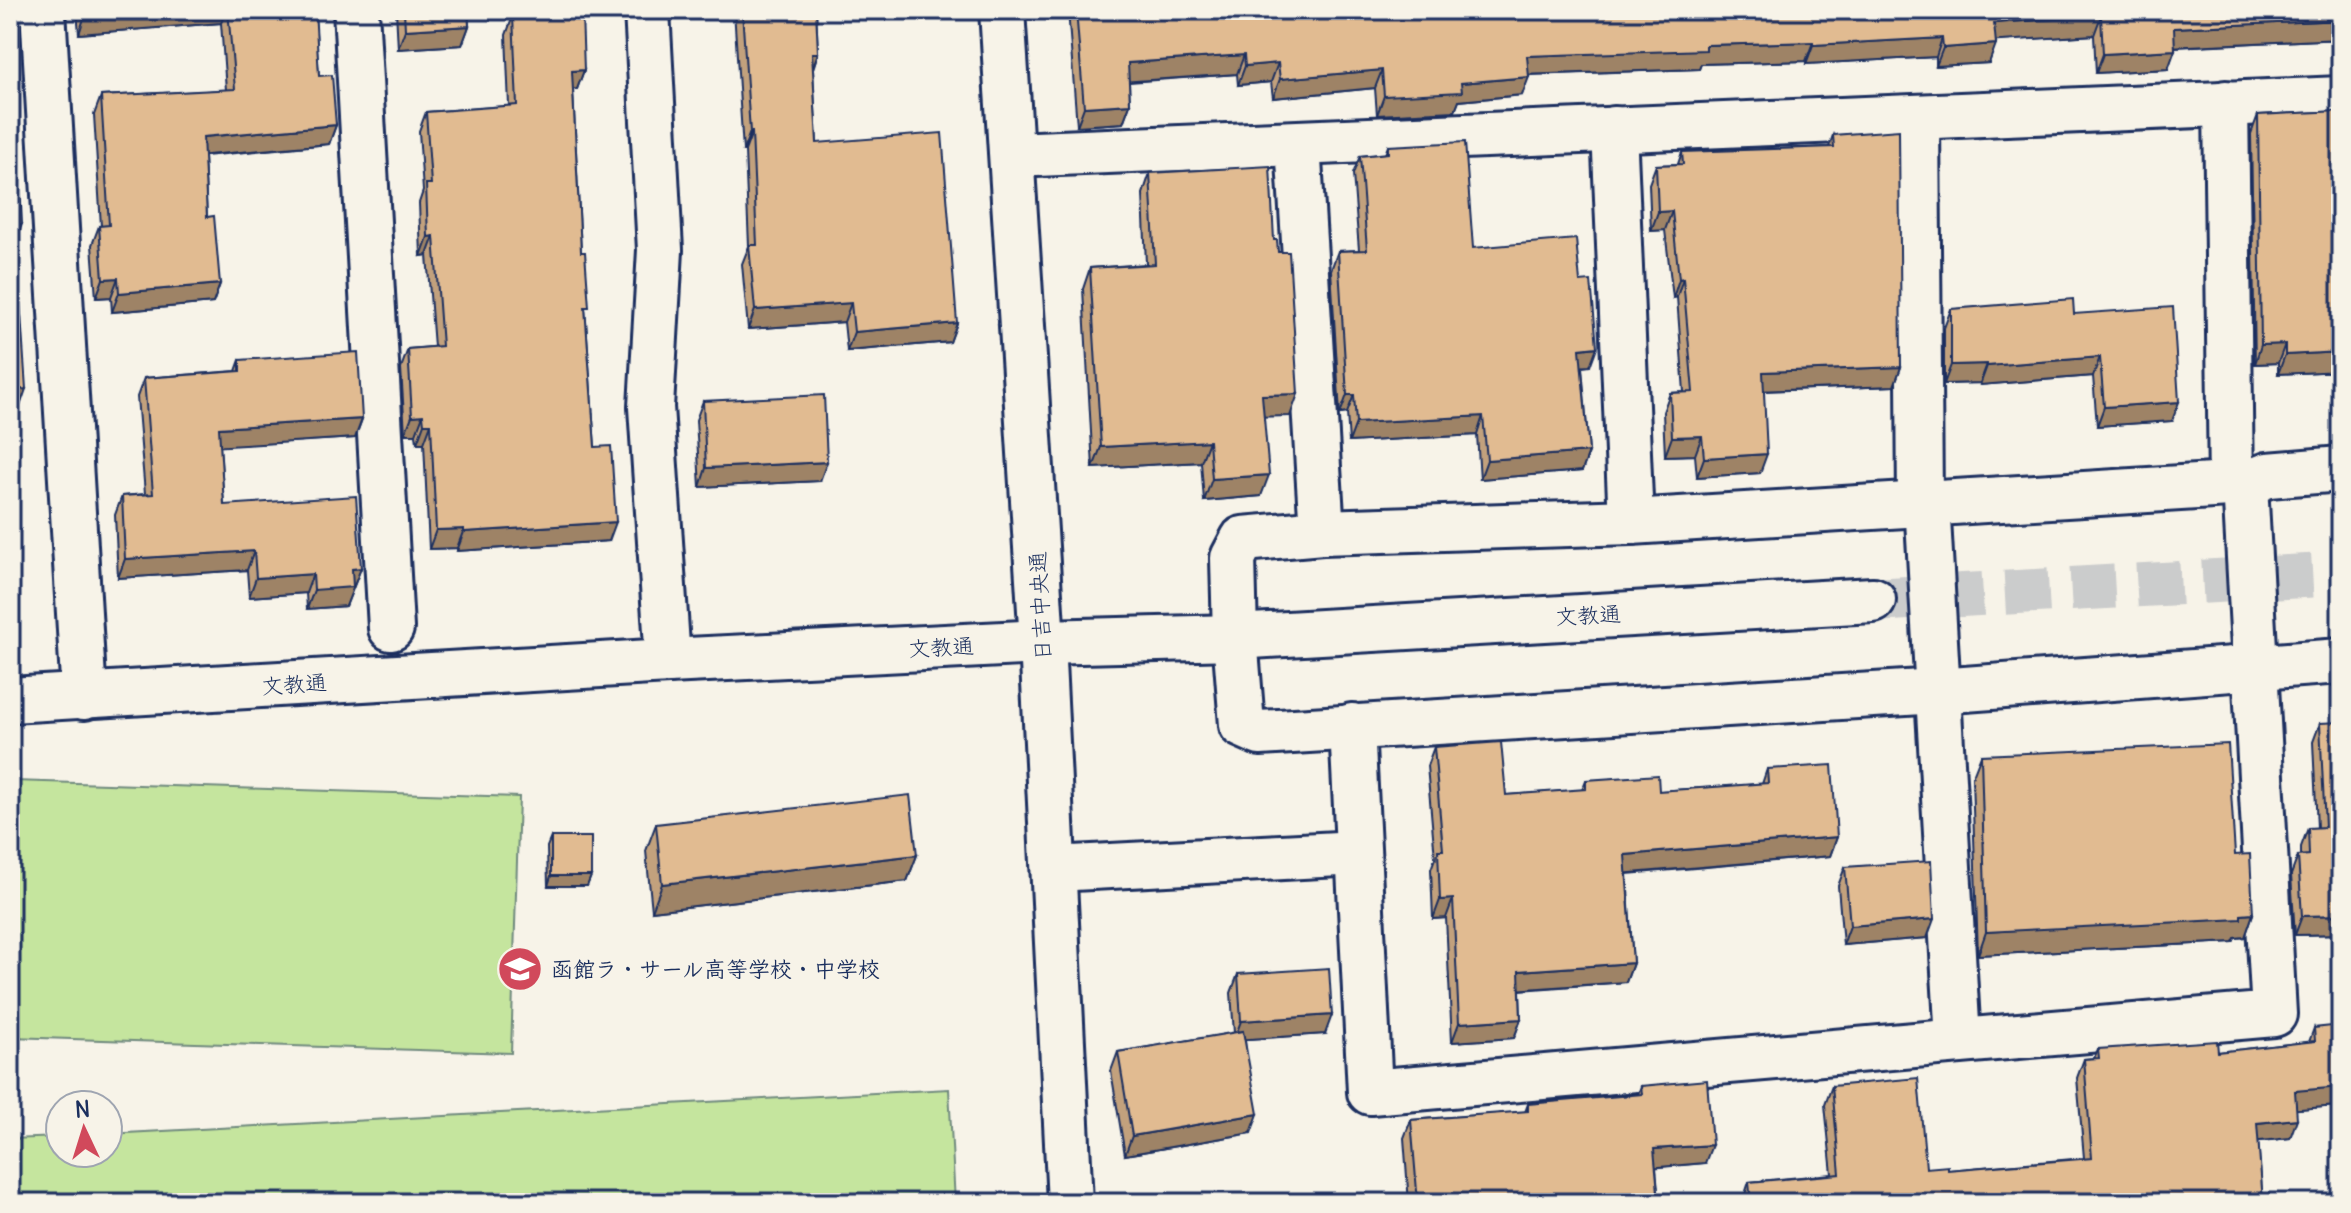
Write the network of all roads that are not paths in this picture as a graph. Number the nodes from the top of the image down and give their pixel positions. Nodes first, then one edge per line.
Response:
1 (43, 10) edge
2 (356, 10) edge
3 (647, 10) edge
4 (1002, 10) edge
5 (2341, 99) edge
6 (2226, 103) junction
7 (1917, 117) junction
8 (1614, 129) junction
9 (1298, 144) junction
10 (1012, 155) junction
11 (2341, 469) edge
12 (2238, 484) junction
13 (1924, 503) junction
14 (1631, 522) junction
15 (1322, 532) junction
16 (1873, 600) tunnel mouth
17 (391, 628) dead end
18 (1235, 637) junction
19 (1042, 642) junction
20 (668, 661) junction
21 (2341, 661) edge
22 (2254, 667) junction
23 (1938, 691) junction
24 (84, 697) junction
25 (10, 700) edge
26 (1352, 726) junction
27 (1358, 853) junction
28 (1054, 869) junction
29 (1958, 1041) junction
30 (1070, 1203) edge

1 - 24 street
2 - 17 street
3 - 20 street
4 - 10 street, 日吉中央通
5 - 6 street
6 - 7 street
6 - 12 street
7 - 8 street
7 - 13 street
8 - 9 street
8 - 14 street
9 - 10 street
9 - 15 street
10 - 19 street, 日吉中央通
11 - 12 street
12 - 13 street
12 - 22 street
13 - 14 street
13 - 23 street
14 - 15 street
15 - 18 street
16 - 18 street, 文教通
18 - 19 street, 文教通
18 - 26 street
19 - 20 street, 文教通
19 - 28 street, 日吉中央通
20 - 24 street, 文教通
21 - 22 street
22 - 23 street
22 - 29 street
23 - 26 street
23 - 29 street
24 - 25 street, 文教通
26 - 27 street
27 - 28 street
27 - 29 street
28 - 30 street, 日吉中央通

